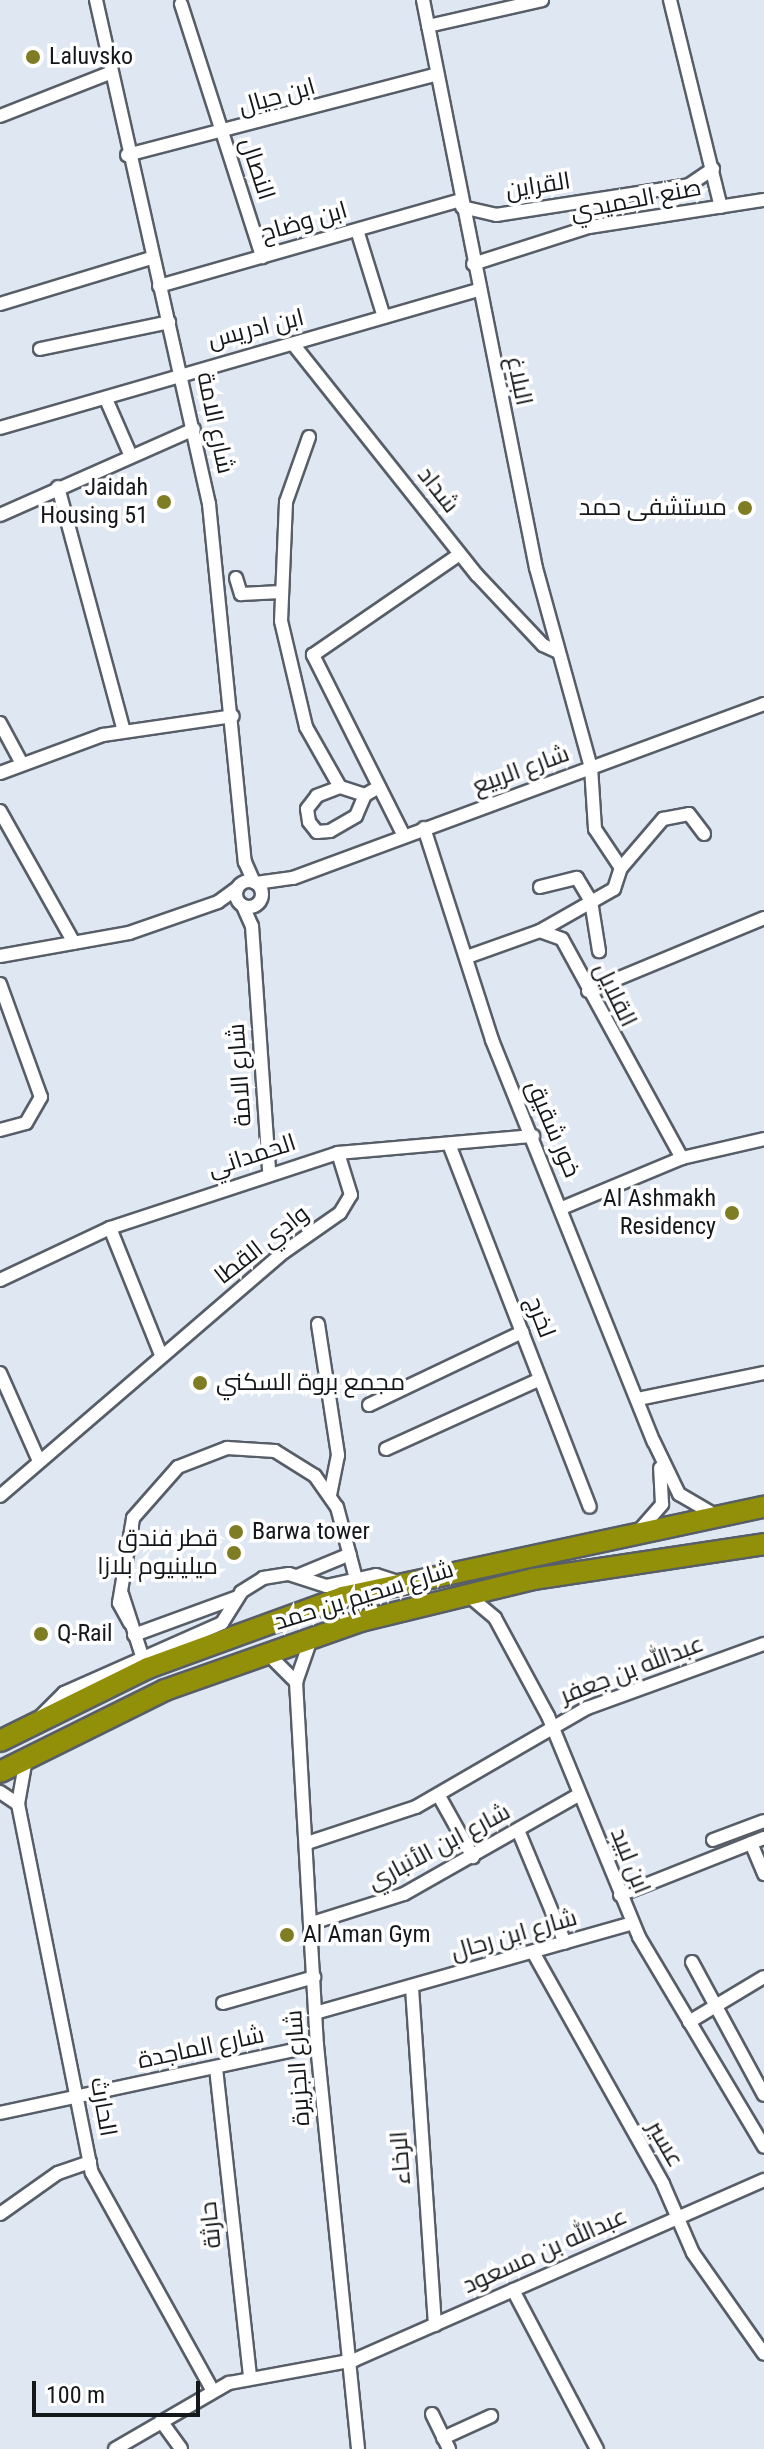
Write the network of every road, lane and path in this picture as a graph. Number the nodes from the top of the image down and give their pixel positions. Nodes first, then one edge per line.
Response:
1 (96, 0) edge
2 (423, 0) edge
3 (542, 0) edge
4 (670, 0) edge
5 (181, 4) dead end
6 (428, 26) junction
7 (110, 73) junction
8 (437, 74) junction
9 (0, 116) edge
10 (222, 135) junction
11 (127, 155) junction
12 (713, 169) junction
13 (764, 200) edge
14 (461, 204) junction
15 (721, 207) junction
16 (357, 230) junction
17 (262, 257) junction
18 (151, 258) junction
19 (473, 264) junction
20 (159, 286) junction
21 (477, 290) junction
22 (0, 304) edge
23 (384, 317) junction
24 (169, 322) junction
25 (293, 344) junction
26 (40, 349) dead end
27 (182, 372) junction
28 (106, 399) junction
29 (0, 428) edge
30 (194, 429) junction
31 (309, 437) dead end
32 (130, 454) junction
33 (58, 487) junction
34 (0, 515) edge
35 (460, 554) junction
36 (236, 578) dead end
37 (281, 592) junction
38 (558, 652) junction
39 (764, 704) edge
40 (233, 716) junction
41 (0, 723) edge
42 (124, 731) junction
43 (21, 762) junction
44 (591, 767) junction
45 (0, 773) edge
46 (340, 787) junction
47 (379, 787) junction
48 (365, 795) junction
49 (0, 811) edge
50 (424, 828) junction
51 (704, 834) dead end
52 (404, 836) junction
53 (245, 862) junction
54 (621, 868) junction
55 (293, 878) junction
56 (255, 883) junction
57 (238, 887) junction
58 (540, 887) dead end
59 (260, 901) junction
60 (591, 901) junction
61 (218, 902) junction
62 (242, 905) junction
63 (764, 918) edge
64 (252, 926) junction
65 (540, 931) junction
66 (74, 943) junction
67 (599, 951) dead end
68 (0, 956) edge
69 (467, 957) junction
70 (0, 984) edge
71 (588, 991) junction
72 (0, 1130) edge
73 (533, 1136) junction
74 (764, 1139) edge
75 (449, 1144) junction
76 (338, 1153) junction
77 (682, 1158) junction
78 (269, 1172) junction
79 (562, 1208) junction
80 (110, 1228) junction
81 (0, 1280) edge
82 (318, 1324) dead end
83 (522, 1332) junction
84 (161, 1355) junction
85 (0, 1373) edge
86 (764, 1373) edge
87 (540, 1379) junction
88 (638, 1399) junction
89 (369, 1405) dead end
90 (654, 1442) junction
91 (386, 1449) dead end
92 (39, 1461) junction
93 (330, 1495) junction
94 (0, 1496) edge
95 (590, 1507) dead end
96 (764, 1507) edge
97 (717, 1516) junction
98 (638, 1532) junction
99 (764, 1544) edge
100 (350, 1554) junction
101 (297, 1576) junction
102 (356, 1579) junction
103 (397, 1582) junction
104 (462, 1594) junction
105 (235, 1598) junction
106 (132, 1629) junction
107 (313, 1637) junction
108 (764, 1644) edge
109 (173, 1650) junction
110 (266, 1653) junction
111 (142, 1656) junction
112 (296, 1682) junction
113 (39, 1720) junction
114 (553, 1725) junction
115 (0, 1741) edge
116 (28, 1755) junction
117 (0, 1772) edge
118 (0, 1792) edge
119 (580, 1794) junction
120 (439, 1796) junction
121 (18, 1804) junction
122 (764, 1821) edge
123 (518, 1830) junction
124 (713, 1840) dead end
125 (758, 1841) edge
126 (307, 1843) junction
127 (473, 1857) junction
128 (764, 1874) edge
129 (620, 1895) junction
130 (312, 1923) junction
131 (632, 1923) junction
132 (565, 1943) junction
133 (533, 1952) junction
134 (692, 1962) dead end
135 (314, 1977) junction
136 (764, 1977) edge
137 (412, 1988) junction
138 (223, 2003) dead end
139 (714, 2004) junction
140 (315, 2013) junction
141 (689, 2022) junction
142 (317, 2045) junction
143 (216, 2068) junction
144 (79, 2095) junction
145 (764, 2095) edge
146 (0, 2113) edge
147 (764, 2147) edge
148 (90, 2162) junction
149 (764, 2180) edge
150 (0, 2214) edge
151 (678, 2216) junction
152 (513, 2290) junction
153 (435, 2325) junction
154 (764, 2354) edge
155 (345, 2364) junction
156 (250, 2378) junction
157 (213, 2391) junction
158 (432, 2414) dead end
159 (491, 2416) dead end
160 (161, 2421) junction
161 (446, 2443) edge
162 (129, 2445) edge
163 (115, 2449) edge
164 (181, 2449) edge
165 (358, 2449) edge
166 (597, 2449) edge

1 - 7 street, شارع الامة
2 - 6 street, البلاغ
3 - 6 street
4 - 12 street
5 - 10 street, النصال
6 - 8 street, البلاغ
7 - 9 street
7 - 11 street, شارع الامة
8 - 10 street, ابن حيال
8 - 14 street, البلاغ
10 - 11 street, ابن حيال
10 - 17 street, النصال
11 - 18 street, شارع الامة
12 - 14 street, القراين
12 - 15 street
13 - 15 street, صنع الحميدي
14 - 16 street, ابن وضاح
14 - 19 street, البلاغ
15 - 19 street, صنع الحميدي
16 - 17 street, ابن وضاح
16 - 23 street
17 - 20 street, ابن وضاح
18 - 20 street, شارع الامة
18 - 22 street
19 - 21 street, البلاغ
20 - 24 street, شارع الامة
21 - 23 street, ابن ادريس
21 - 38 street, البلاغ
23 - 25 street, ابن ادريس
24 - 26 street
24 - 27 street, شارع الامة
25 - 27 street, ابن ادريس
25 - 35 street, شداد
27 - 28 street, ابن ادريس
27 - 30 street, شارع الامة
28 - 29 street, ابن ادريس
28 - 32 street
30 - 32 street
30 - 40 street, شارع الامة
31 - 37 street
32 - 33 street
33 - 34 street
33 - 42 street
35 - 38 street, شداد
35 - 47 street
36 - 37 street
37 - 46 street
38 - 44 street, البلاغ
39 - 44 street, شارع الربيع
40 - 42 street
40 - 53 street, شارع الامة
41 - 43 street
42 - 43 street
43 - 45 street
44 - 50 street, شارع الربيع
44 - 54 street, البلاغ
46 - 48 street
46 - 48 street
47 - 48 street
47 - 52 street
49 - 66 street
50 - 52 street, شارع الربيع
50 - 69 street, خور شقيق
51 - 54 street
52 - 55 street, شارع الربيع
53 - 56 street, شارع الامة
53 - 57 street, شارع الامة
54 - 60 street
55 - 56 street, شارع الربيع
55 - 59 street, شارع الربيع
56 - 57 street, شارع الربيع
56 - 59 street, شارع الامة
57 - 61 street
57 - 62 street, شارع الامة
58 - 60 street
59 - 62 street
59 - 64 street, شارع الامة
60 - 65 street
60 - 67 street
61 - 62 street
61 - 66 street
62 - 64 street, شارع الامة
63 - 71 street
64 - 78 street, شارع الامة
65 - 69 street
65 - 71 street, القلايل
66 - 68 street
69 - 73 street, خور شقيق
70 - 72 street
71 - 77 street, القلايل
73 - 75 street, الحمداني
73 - 79 street, خور شقيق
74 - 77 street
75 - 76 street, الحمداني
75 - 83 street, لخرج
76 - 78 street, الحمداني
76 - 84 street, وادي القطا
77 - 79 street
78 - 80 street, الحمداني
79 - 88 street, خور شقيق
80 - 81 street, الحمداني
80 - 84 street
82 - 93 street
83 - 87 street, لخرج
83 - 89 street
84 - 92 street, وادي القطا
85 - 92 street
86 - 88 street
87 - 91 street
87 - 95 street, لخرج
88 - 90 street, خور شقيق
90 - 97 street, خور شقيق
90 - 98 street, خور شقيق
92 - 94 street, وادي القطا
93 - 100 street
93 - 106 street
96 - 97 highway, شارع سحيم بن حمد
97 - 98 highway, شارع سحيم بن حمد
98 - 103 highway, شارع سحيم بن حمد
99 - 104 highway, شارع سحيم بن حمد
100 - 101 street
100 - 102 street
101 - 102 street, شارع سحيم بن حمد
101 - 105 street, شارع سحيم بن حمد
102 - 103 street, شارع سحيم بن حمد
103 - 109 highway, شارع سحيم بن حمد
104 - 107 highway, شارع سحيم بن حمد
104 - 114 street, ابن لبيد
105 - 106 street
105 - 109 street, شارع سحيم بن حمد
106 - 111 street
107 - 110 highway, شارع سحيم بن حمد
107 - 112 street, شارع الجزيرة
108 - 114 street, عبدالله بن جعفر
109 - 111 street, شارع سحيم بن حمد
109 - 113 highway, شارع سحيم بن حمد
110 - 112 street
110 - 116 highway, شارع سحيم بن حمد
111 - 113 street, شارع سحيم بن حمد
112 - 126 street, شارع الجزيرة
113 - 115 highway, شارع سحيم بن حمد
114 - 119 street, ابن لبيد
114 - 120 street, عبدالله بن جعفر
116 - 117 highway, شارع سحيم بن حمد
116 - 121 street, الحارث
118 - 121 street
119 - 123 street, شارع ابن الأنباري
119 - 129 street, ابن لبيد
120 - 126 street, عبدالله بن جعفر
120 - 127 street
121 - 144 street, الحارث
122 - 124 street
123 - 127 street, شارع ابن الأنباري
123 - 132 street
125 - 128 street
125 - 129 street
126 - 130 street, شارع الجزيرة
127 - 130 street, شارع ابن الأنباري
129 - 131 street, ابن لبيد
130 - 135 street, شارع الجزيرة
131 - 132 street, شارع ابن رحال
131 - 141 street, ابن لبيد
132 - 133 street, شارع ابن رحال
133 - 137 street, شارع ابن رحال
133 - 151 street, عسير
134 - 139 street
135 - 138 street
135 - 140 street, شارع الجزيرة
136 - 139 street
137 - 140 street, شارع ابن رحال
137 - 153 street, الرخاء
139 - 141 street
139 - 145 street
140 - 142 street, شارع الجزيرة
141 - 147 street, ابن لبيد
142 - 143 street, شارع الماجدة
142 - 155 street, شارع الجزيرة
143 - 144 street, شارع الماجدة
143 - 156 street, حارثة
144 - 146 street, شارع الماجدة
144 - 148 street, الحارث
148 - 150 street
148 - 157 street, الحارث
149 - 151 street, عبدالله بن مسعود
151 - 152 street, عبدالله بن مسعود
151 - 154 street, عسير
152 - 153 street, عبدالله بن مسعود
152 - 166 street
153 - 155 street, عبدالله بن مسعود
155 - 156 street, عبدالله بن مسعود
155 - 165 street, شارع الجزيرة
156 - 157 street, عبدالله بن مسعود
157 - 160 street, عبدالله بن مسعود
158 - 161 street
159 - 161 street
160 - 162 street, عبدالله بن مسعود
160 - 164 street
162 - 163 street, عبدالله بن مسعود

